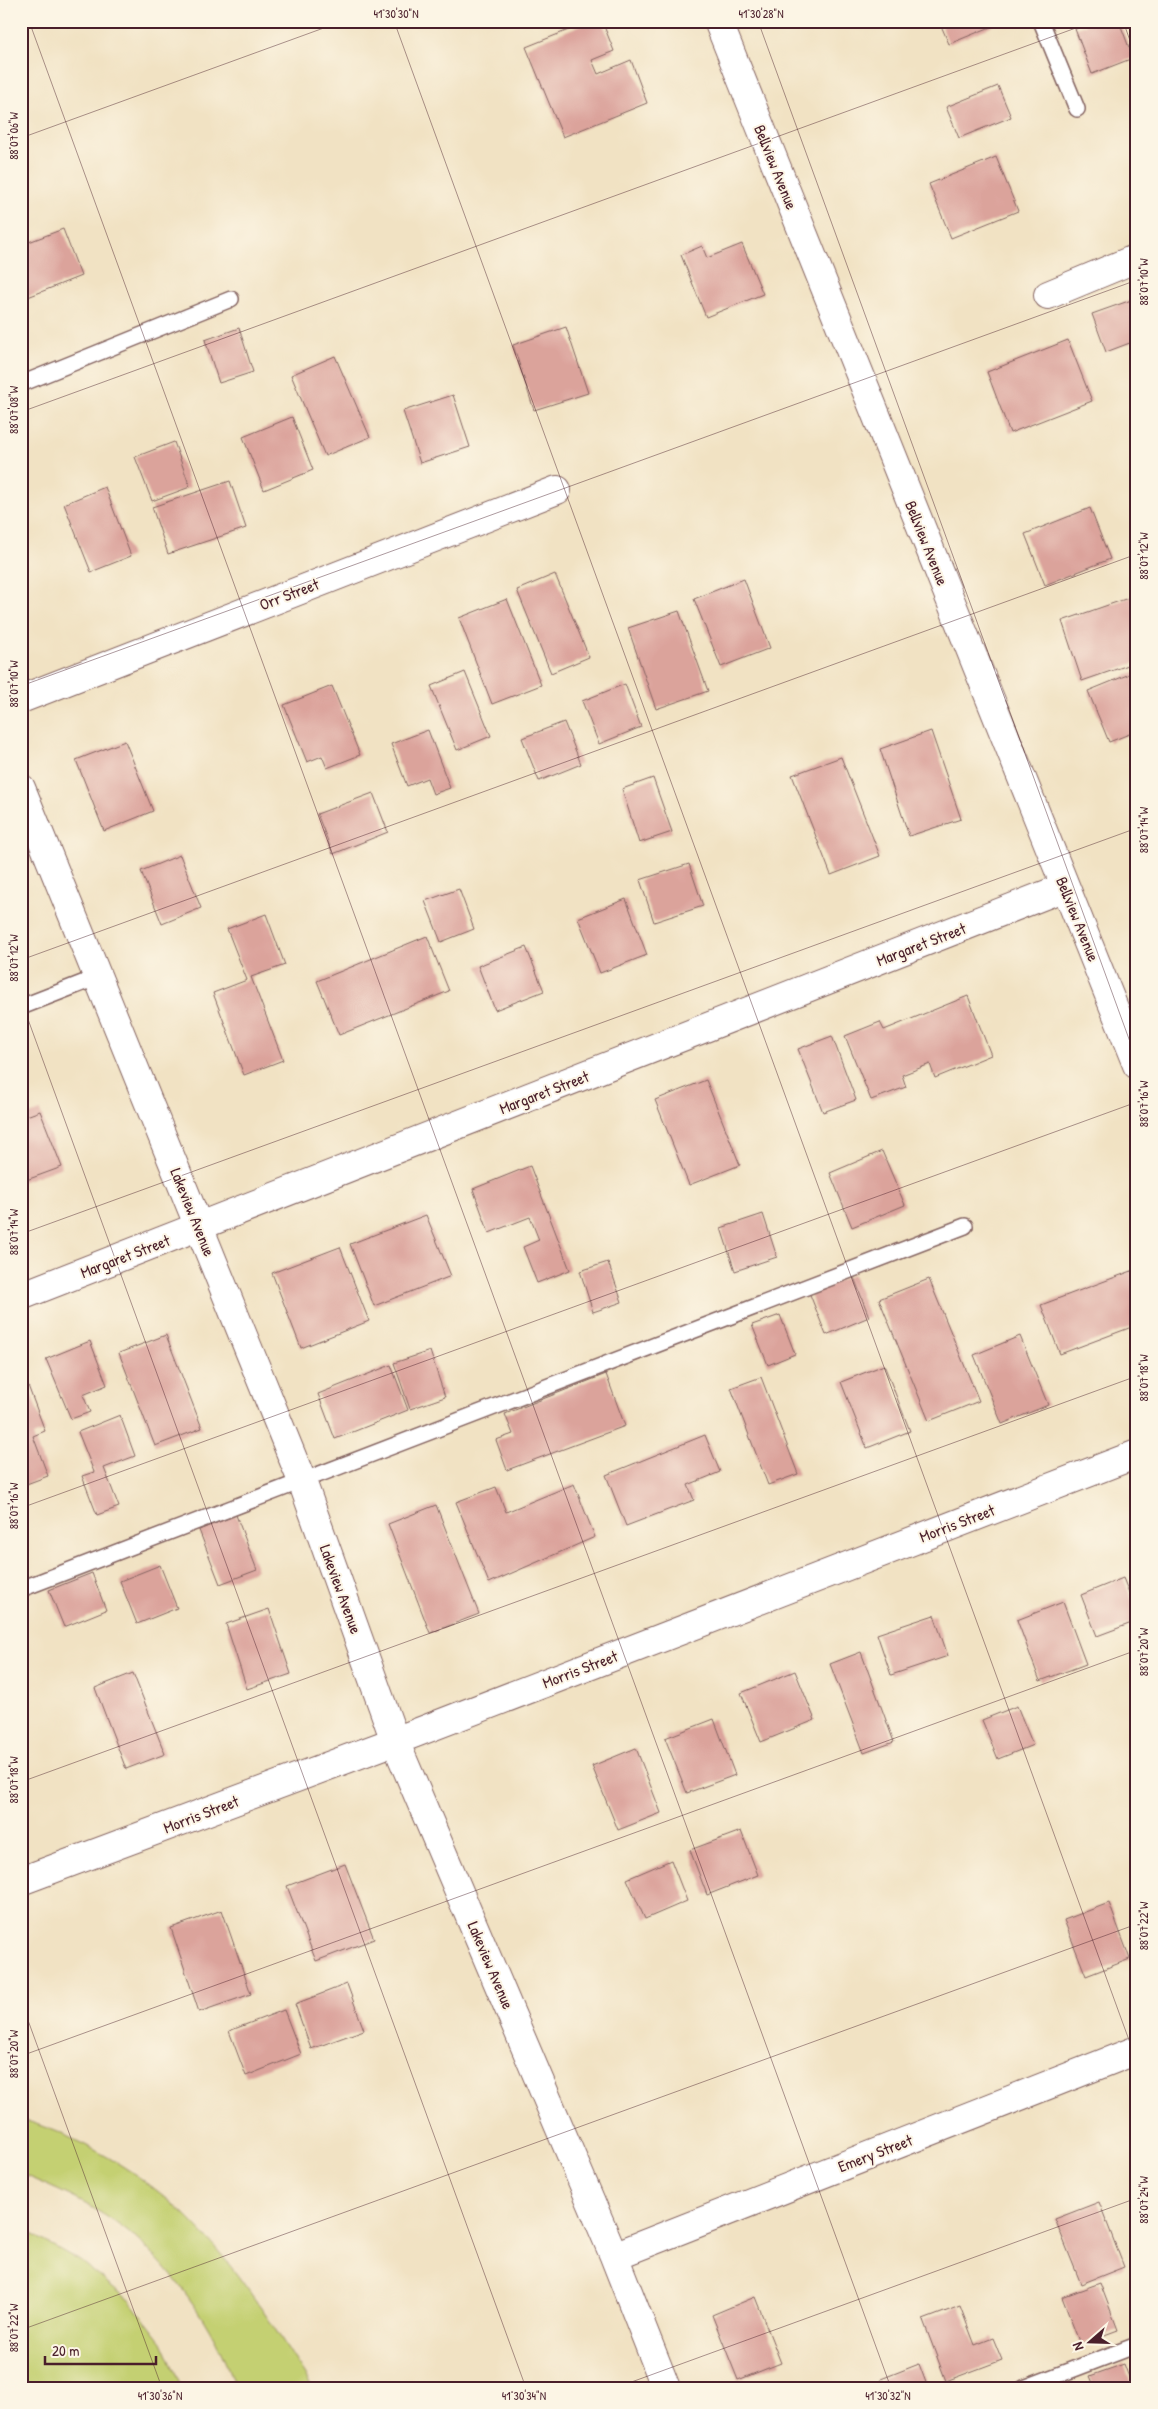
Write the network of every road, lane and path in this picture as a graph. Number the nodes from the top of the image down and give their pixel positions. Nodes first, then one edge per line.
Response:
1 (718, 21) edge
2 (1041, 21) edge
3 (1077, 109) dead end
4 (1137, 258) edge
5 (1048, 295) dead end
6 (231, 300) dead end
7 (21, 384) edge
8 (557, 490) dead end
9 (21, 699) edge
10 (21, 788) edge
11 (1066, 887) junction
12 (98, 977) junction
13 (21, 1007) edge
14 (1137, 1065) edge
15 (965, 1226) dead end
16 (199, 1227) junction
17 (21, 1296) edge
18 (1137, 1454) edge
19 (302, 1481) junction
20 (21, 1589) edge
21 (395, 1741) junction
22 (21, 1881) edge
23 (1137, 2050) edge
24 (614, 2256) junction
25 (1137, 2345) edge
26 (666, 2388) edge
27 (1024, 2388) edge

1 - 11 street, Bellview Avenue
2 - 3 lane
4 - 5 street
6 - 7 lane
8 - 9 street, Orr Street
10 - 12 street, Lakeview Avenue
11 - 14 street, Bellview Avenue
11 - 16 street, Margaret Street
12 - 13 lane
12 - 16 street, Lakeview Avenue
15 - 19 lane
16 - 17 street, Margaret Street
16 - 19 street, Lakeview Avenue
18 - 21 street, Morris Street
19 - 20 lane
19 - 21 street, Lakeview Avenue
21 - 22 street, Morris Street
21 - 24 street, Lakeview Avenue
23 - 24 street, Emery Street
24 - 26 street, Lakeview Avenue
25 - 27 lane

